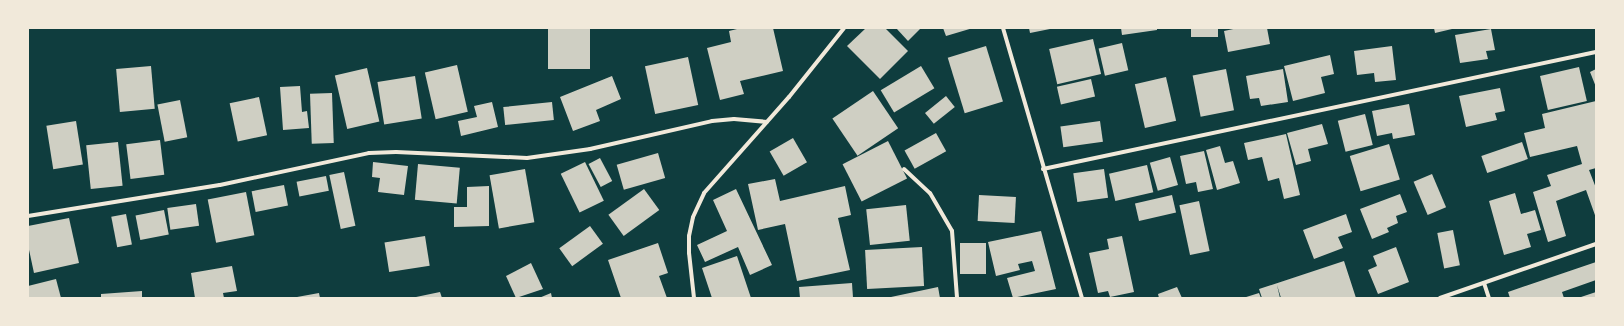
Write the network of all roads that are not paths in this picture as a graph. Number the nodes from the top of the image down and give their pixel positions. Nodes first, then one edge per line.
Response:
1 (844, 28) edge
2 (1003, 28) edge
3 (1596, 52) edge
4 (767, 122) junction
5 (904, 169) dead end
6 (1043, 169) junction
7 (28, 216) edge
8 (1596, 244) edge
9 (1484, 283) junction
10 (694, 298) edge
11 (957, 298) edge
12 (1082, 298) edge
13 (1440, 298) edge
14 (1489, 298) edge

1 - 4 street
2 - 6 street
3 - 6 street
4 - 7 street
4 - 10 street
5 - 11 street
6 - 12 street
8 - 9 street
9 - 13 street
9 - 14 street

